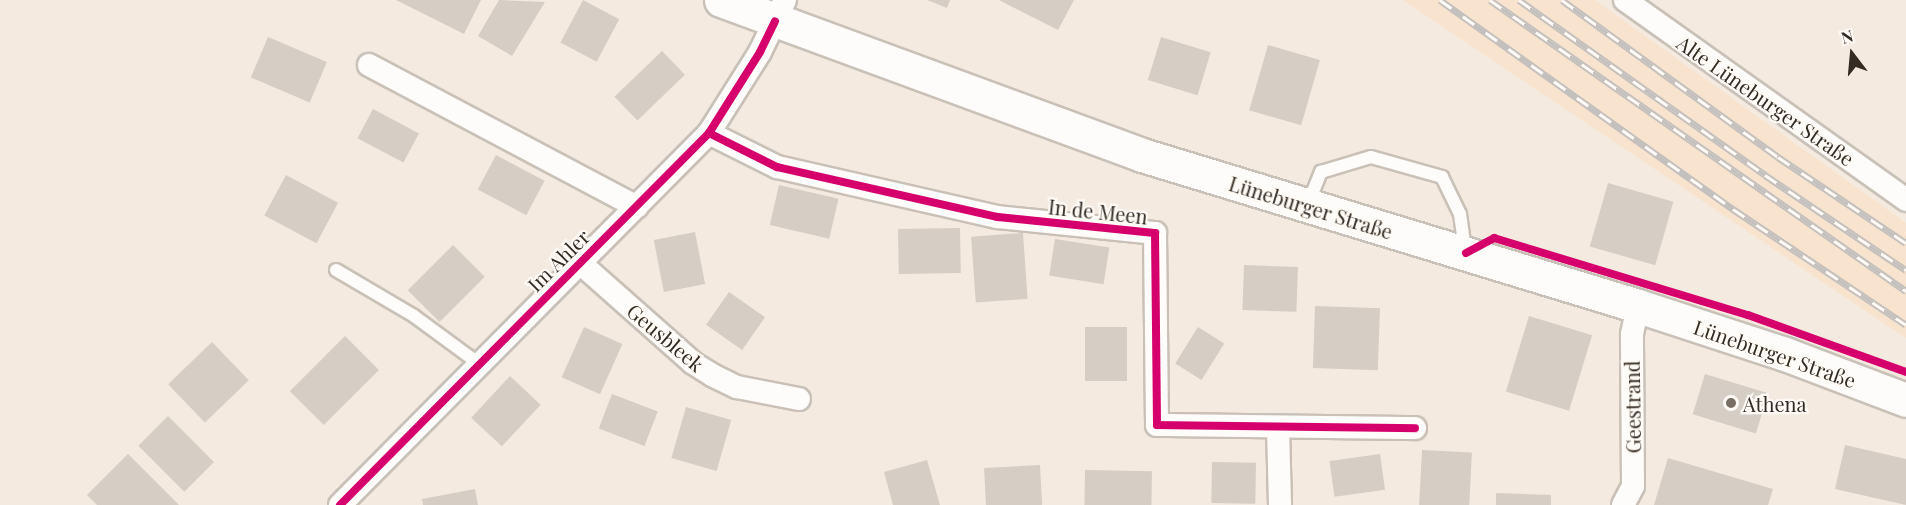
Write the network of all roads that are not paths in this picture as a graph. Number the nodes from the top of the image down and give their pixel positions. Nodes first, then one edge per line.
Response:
1 (721, 0) edge
2 (1625, 0) edge
3 (780, 10) edge
4 (369, 65) dead end
5 (709, 133) junction
6 (1906, 200) edge
7 (1307, 205) junction
8 (636, 207) junction
9 (1466, 254) junction
10 (579, 262) junction
11 (336, 270) dead end
12 (1638, 306) junction
13 (478, 363) junction
14 (799, 399) dead end
15 (1906, 400) edge
16 (1278, 428) junction
17 (1415, 428) dead end
18 (340, 505) edge
19 (1280, 505) edge
20 (1623, 505) edge

1 - 3 main road, Lüneburger Straße
2 - 6 street, Alte Lüneburger Straße
3 - 5 street, Im Ahler
3 - 7 main road, Lüneburger Straße
4 - 8 street
5 - 8 street, Im Ahler
5 - 16 street, In de Meen
7 - 9 main road, Lüneburger Straße
7 - 9 lane
8 - 10 street, Im Ahler
9 - 12 main road, Lüneburger Straße
10 - 13 street, Im Ahler
10 - 14 street, Geusbleek
11 - 13 lane
12 - 15 main road, Lüneburger Straße
12 - 20 street, Geestrand
13 - 18 street, Im Ahler
16 - 17 street, In de Meen
16 - 19 street

